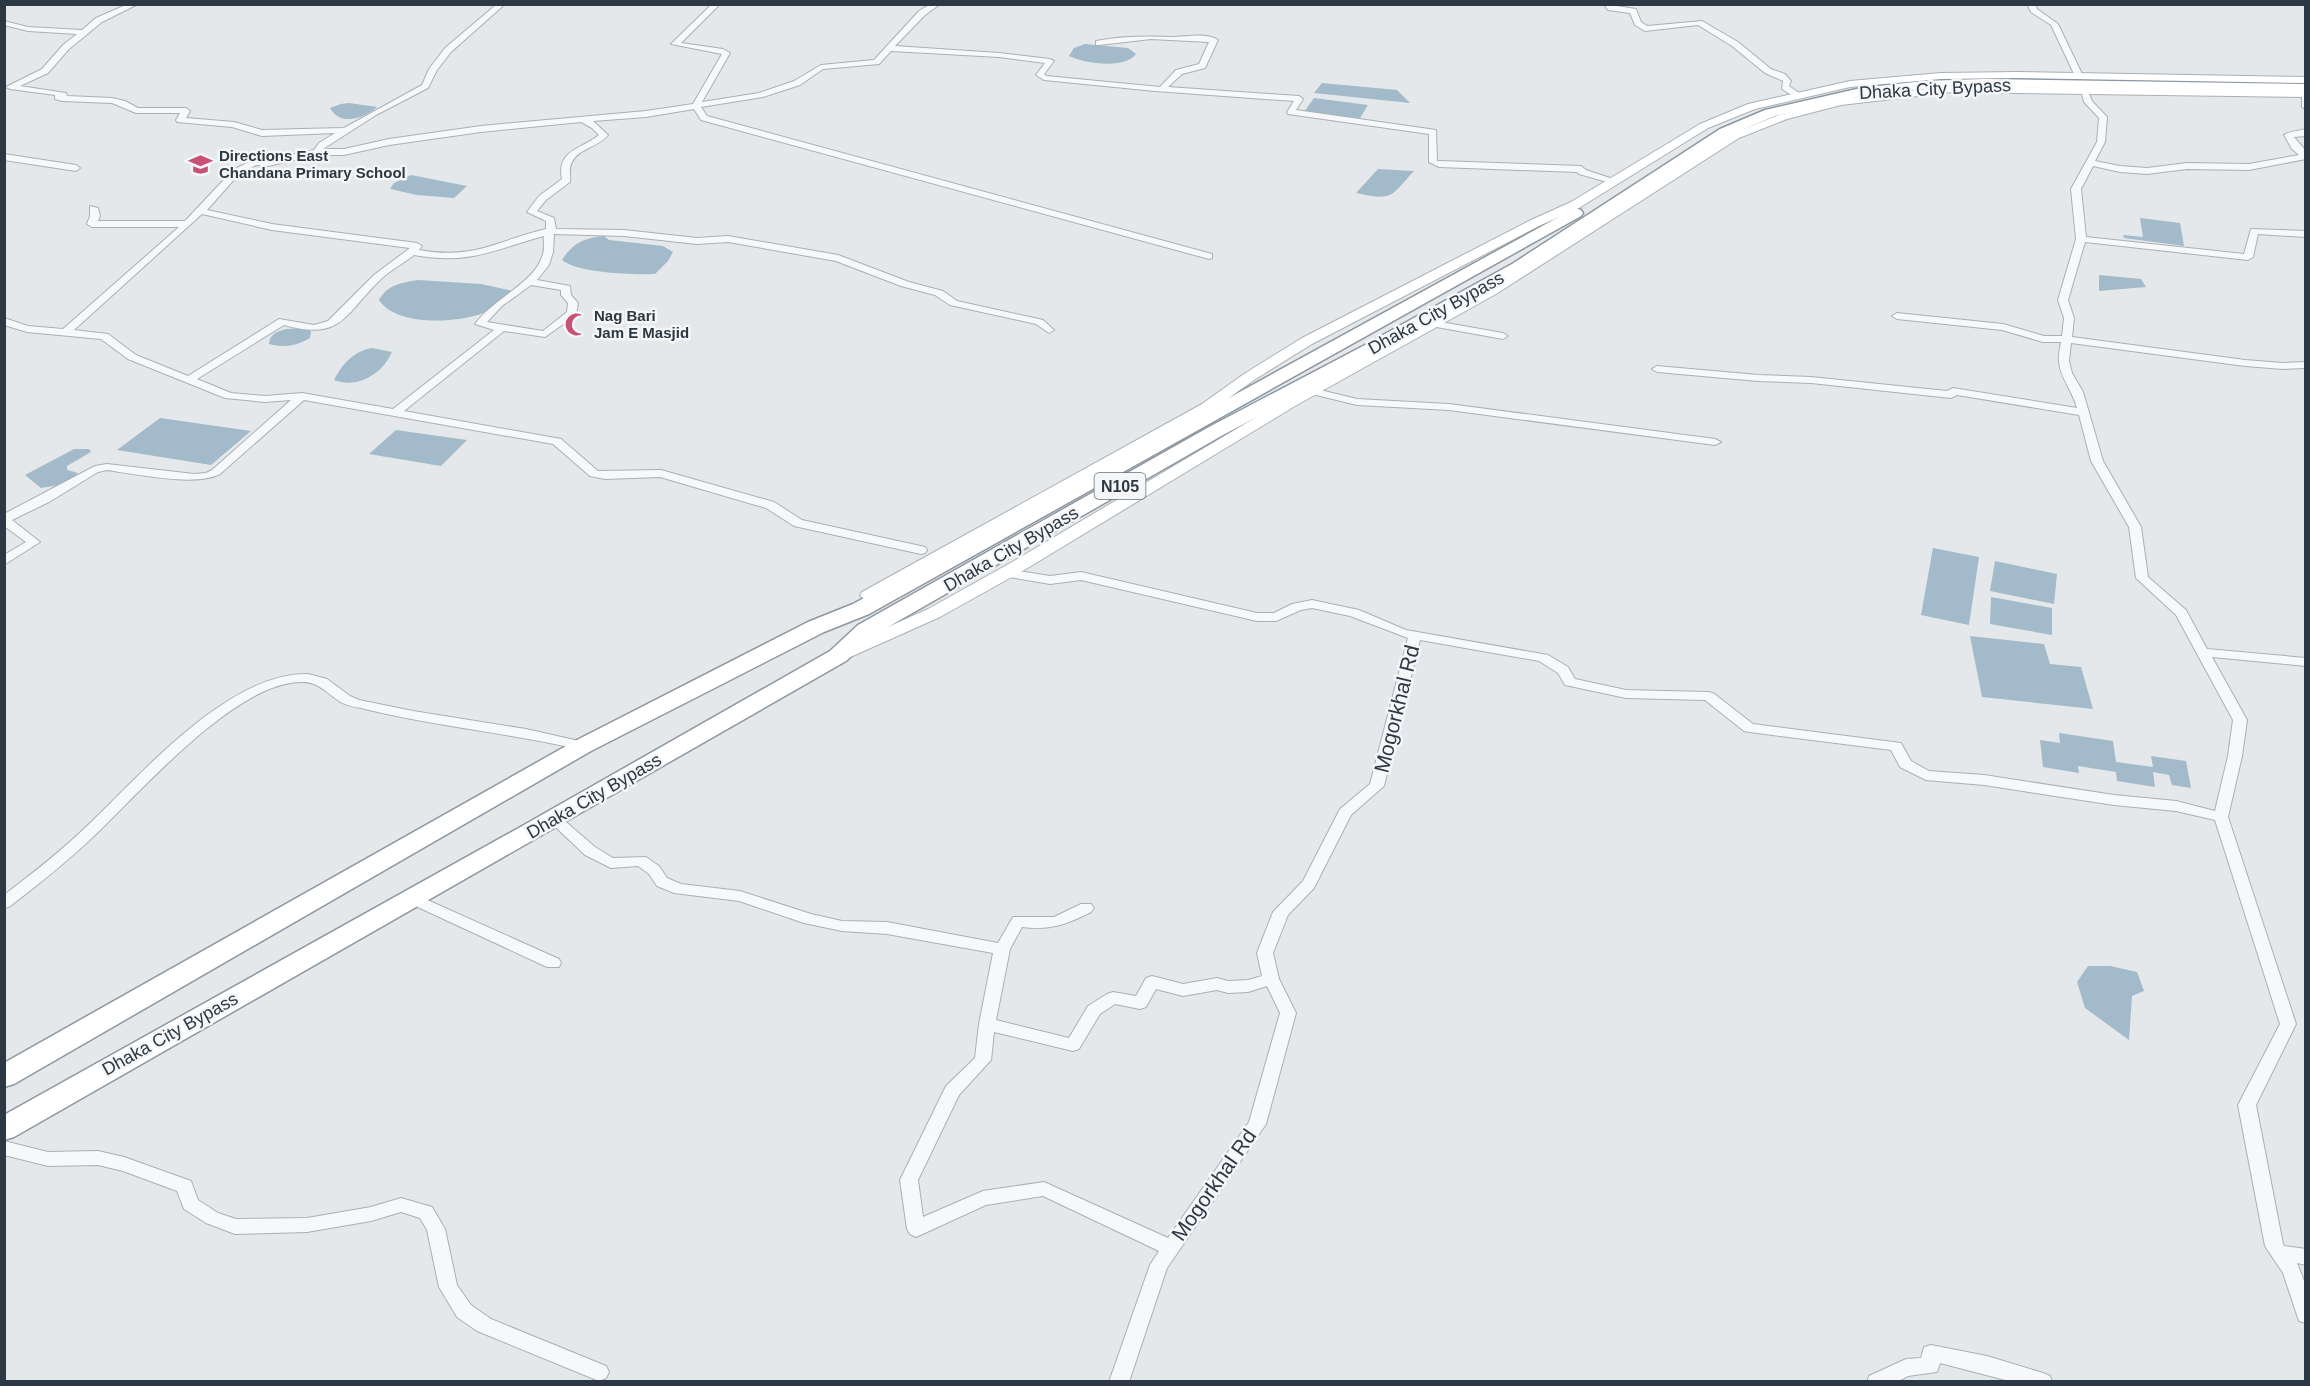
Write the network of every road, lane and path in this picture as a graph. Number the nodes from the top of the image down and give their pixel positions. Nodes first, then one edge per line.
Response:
1 (135, 4) edge
2 (717, 4) edge
3 (937, 4) edge
4 (1607, 4) edge
5 (2031, 4) edge
6 (500, 5) edge
7 (4, 23) edge
8 (84, 32) junction
9 (1099, 43) dead end
10 (889, 48) junction
11 (2081, 83) junction
12 (2306, 84) edge
13 (7, 88) edge
14 (1163, 89) junction
15 (2305, 94) edge
16 (1798, 95) junction
17 (696, 106) junction
18 (2306, 107) edge
19 (583, 120) junction
20 (348, 130) junction
21 (2306, 131) edge
22 (316, 152) junction
23 (4, 157) edge
24 (2091, 163) junction
25 (76, 168) dead end
26 (1614, 181) junction
27 (93, 208) dead end
28 (200, 211) junction
29 (188, 224) junction
30 (550, 231) junction
31 (2306, 234) edge
32 (2081, 239) junction
33 (413, 252) junction
34 (1209, 256) dead end
35 (529, 282) junction
36 (1897, 316) dead end
37 (4, 321) edge
38 (1435, 324) junction
39 (502, 328) junction
40 (1049, 330) dead end
41 (65, 333) junction
42 (1503, 336) dead end
43 (2066, 339) junction
44 (2306, 365) edge
45 (1657, 369) dead end
46 (190, 379) junction
47 (1312, 392) junction
48 (302, 396) junction
49 (2084, 412) junction
50 (394, 413) junction
51 (1715, 442) dead end
52 (4, 520) edge
53 (921, 550) dead end
54 (4, 561) edge
55 (1007, 573) junction
56 (823, 624) junction
57 (1415, 635) junction
58 (2202, 652) junction
59 (838, 656) junction
60 (2306, 662) edge
61 (583, 746) junction
62 (2221, 817) junction
63 (553, 818) junction
64 (414, 899) junction
65 (4, 903) edge
66 (1086, 908) dead end
67 (1002, 949) junction
68 (553, 963) dead end
69 (1271, 979) junction
70 (987, 1024) junction
71 (4, 1076) edge
72 (4, 1129) edge
73 (4, 1148) edge
74 (1171, 1248) junction
75 (2279, 1254) junction
76 (2306, 1257) edge
77 (2306, 1315) edge
78 (599, 1372) dead end
79 (1119, 1382) edge
80 (1876, 1382) edge
81 (2043, 1382) edge

1 - 8 street
2 - 17 street
3 - 10 street
4 - 16 street
5 - 11 street
6 - 20 street
7 - 8 street
8 - 13 street
9 - 14 street
10 - 14 street
10 - 17 street
11 - 12 main road
11 - 15 main road
11 - 16 main road
11 - 24 street
11 - 38 main road
12 - 56 highway, Dhaka City Bypass / N105
12 - 59 highway, Dhaka City Bypass / N105
13 - 20 street
14 - 26 street
15 - 18 street
16 - 26 main road
17 - 19 street
17 - 34 street
19 - 22 street
19 - 30 street
20 - 22 street
21 - 24 street
22 - 28 street
23 - 25 street
24 - 32 street
26 - 56 main road
27 - 29 street
28 - 29 street
28 - 33 street
29 - 41 street
30 - 33 street
30 - 35 street
30 - 40 street
31 - 32 street
32 - 43 street
33 - 46 street
35 - 39 street
35 - 39 street
36 - 43 street
37 - 41 street
38 - 42 street
38 - 47 main road
39 - 50 street
41 - 46 street
43 - 44 street
43 - 49 street
45 - 49 street
46 - 48 street
47 - 51 street
47 - 55 main road
48 - 50 street
48 - 52 street
49 - 58 street
50 - 53 street
52 - 54 street
55 - 57 street
55 - 59 main road
56 - 61 highway, Dhaka City Bypass / N105
57 - 62 street
57 - 69 street, Mogorkhal Rd
58 - 60 street
58 - 62 street
59 - 63 highway, Dhaka City Bypass / N105
61 - 65 street
61 - 71 highway, Dhaka City Bypass / N105
62 - 75 street
63 - 64 highway, Dhaka City Bypass / N105
63 - 67 street
64 - 68 street
64 - 72 highway, Dhaka City Bypass / N105
66 - 67 street
67 - 70 street
69 - 70 street
69 - 74 street, Mogorkhal Rd
70 - 74 street
73 - 78 street
74 - 79 street, Mogorkhal Rd
75 - 76 street
75 - 77 street
80 - 81 street

